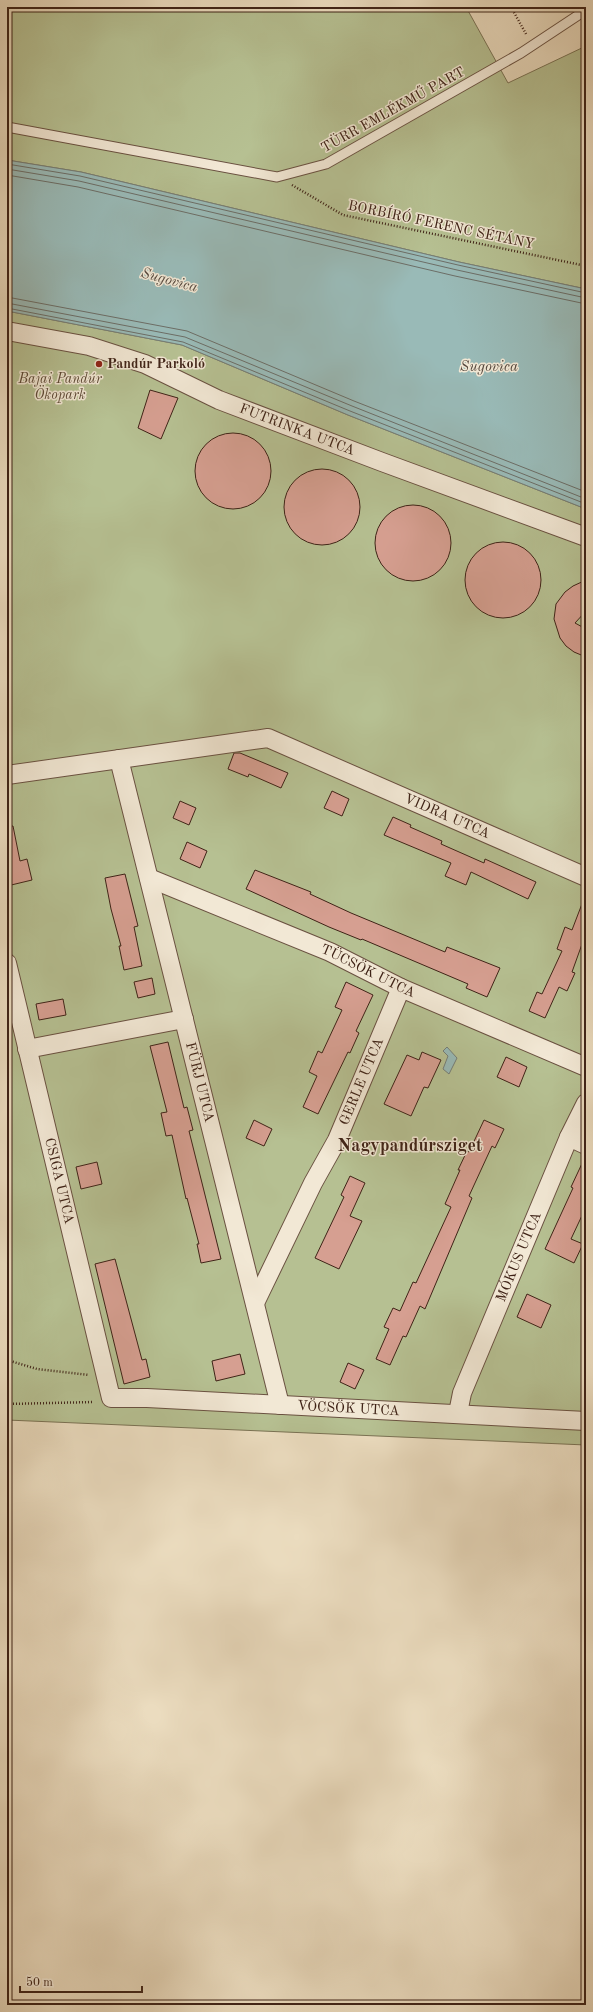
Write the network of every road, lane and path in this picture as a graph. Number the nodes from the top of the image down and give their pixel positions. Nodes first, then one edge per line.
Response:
1 (511, 7) edge
2 (586, 10) edge
3 (532, 45) junction
4 (7, 127) edge
5 (277, 177) junction
6 (586, 266) edge
7 (7, 331) edge
8 (586, 537) edge
9 (119, 759) junction
10 (7, 775) edge
11 (586, 877) edge
12 (149, 878) junction
13 (7, 963) edge
14 (401, 988) junction
15 (184, 1019) junction
16 (27, 1049) junction
17 (586, 1067) edge
18 (586, 1102) edge
19 (569, 1137) junction
20 (586, 1145) edge
21 (255, 1303) junction
22 (7, 1360) edge
23 (106, 1378) junction
24 (111, 1398) junction
25 (7, 1404) edge
26 (280, 1405) junction
27 (458, 1413) junction
28 (586, 1421) edge

1 - 3 path
2 - 3 lane, TÜRR EMLÉKMŰ PART
3 - 5 lane, TÜRR EMLÉKMŰ PART
4 - 5 lane, TÜRR EMLÉKMŰ PART
5 - 6 path, BORBÍRÓ FERENC SÉTÁNY
7 - 8 street, FUTRINKA UTCA
9 - 10 street, VIDRA UTCA
9 - 11 street, VIDRA UTCA
9 - 12 street, FÜRJ UTCA
12 - 14 street, TÜCSÖK UTCA
12 - 15 street, FÜRJ UTCA
13 - 16 street, CSIGA UTCA
14 - 17 street, TÜCSÖK UTCA
14 - 21 street, GERLE UTCA
15 - 16 street
15 - 21 street, FÜRJ UTCA
16 - 23 street, CSIGA UTCA
18 - 19 street, MÓKUS UTCA
19 - 20 street
19 - 27 street, MÓKUS UTCA
21 - 26 street, FÜRJ UTCA
22 - 23 path
23 - 24 street, CSIGA UTCA
24 - 25 path
24 - 26 street, VÖCSÖK UTCA
26 - 27 street, VÖCSÖK UTCA
27 - 28 street, VÖCSÖK UTCA

